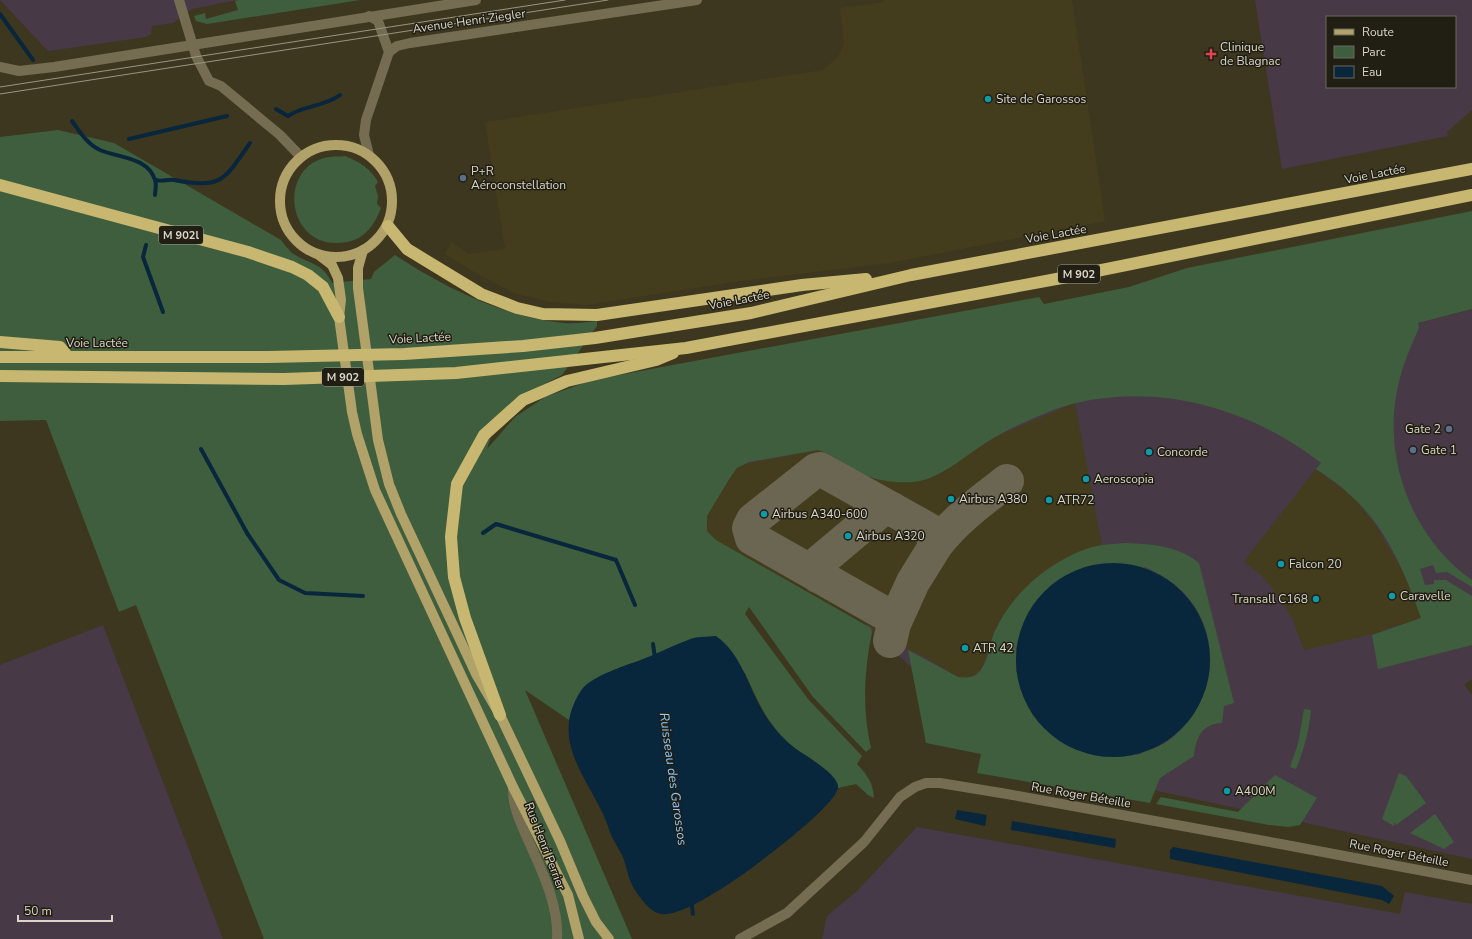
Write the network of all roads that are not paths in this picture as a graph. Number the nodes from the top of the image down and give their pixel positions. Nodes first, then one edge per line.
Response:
1 (179, 0) edge
2 (476, 0) edge
3 (697, 0) edge
4 (369, 16) junction
5 (194, 45) junction
6 (389, 52) junction
7 (0, 68) edge
8 (369, 155) junction
9 (300, 157) junction
10 (1472, 169) edge
11 (0, 185) edge
12 (1472, 195) edge
13 (388, 226) junction
14 (363, 250) junction
15 (319, 255) junction
16 (911, 275) junction
17 (339, 317) junction
18 (0, 342) edge
19 (686, 348) junction
20 (0, 357) edge
21 (68, 357) junction
22 (0, 376) edge
23 (500, 715) junction
24 (514, 787) junction
25 (1472, 880) edge
26 (557, 939) edge
27 (580, 939) edge
28 (609, 939) edge
29 (740, 939) edge

1 - 5 street
2 - 4 street, Avenue Henri Ziegler
3 - 6 street, Avenue Henri Ziegler
4 - 5 street, Avenue Henri Ziegler
4 - 6 street
5 - 7 street, Avenue Henri Ziegler
5 - 9 street
6 - 8 street
8 - 9 main road
8 - 13 main road
9 - 15 main road
10 - 16 highway, Voie Lactée / M 902
11 - 17 highway, M 902l
12 - 19 highway, M 902
13 - 14 main road
13 - 16 highway
14 - 15 main road
14 - 23 main road
15 - 17 main road
16 - 21 highway, Voie Lactée / M 902
17 - 24 main road
18 - 21 highway
19 - 22 highway, M 902
19 - 23 highway
20 - 21 highway, Voie Lactée / M 902
23 - 28 main road
24 - 26 street, Rue Henri Perrier
24 - 27 main road
25 - 29 street, Rue Roger Béteille

